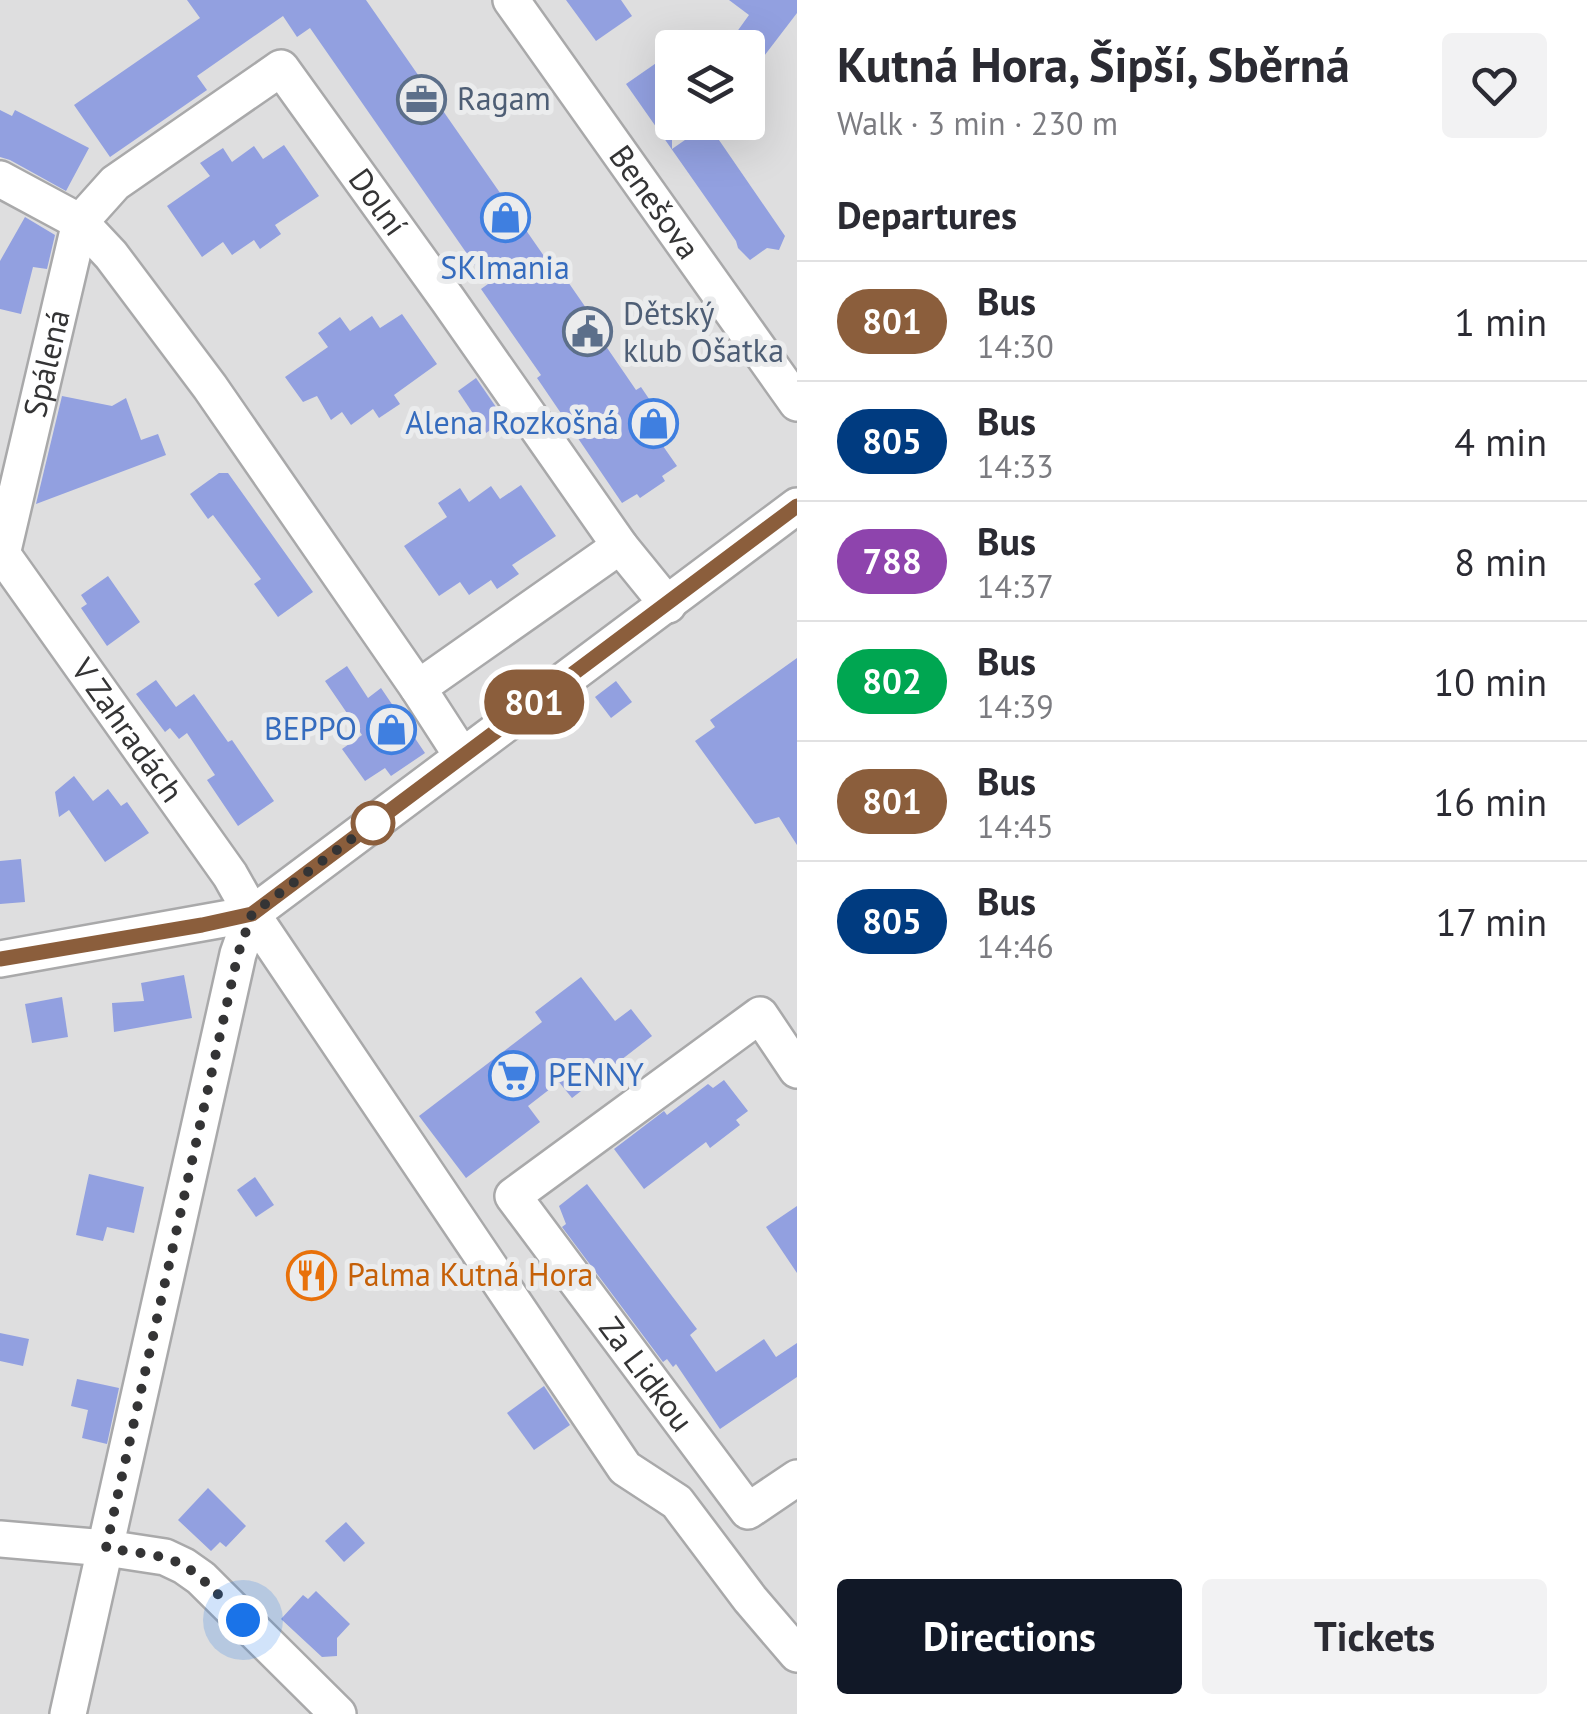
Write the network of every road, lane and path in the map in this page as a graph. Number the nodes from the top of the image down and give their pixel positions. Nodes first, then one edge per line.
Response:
1 (511, 0) edge
2 (0, 179) edge
3 (80, 222) junction
4 (797, 403) edge
5 (797, 506) edge
6 (620, 546) junction
7 (1, 555) edge
8 (668, 605) junction
9 (418, 688) junction
10 (462, 756) junction
11 (252, 914) junction
12 (0, 960) edge
13 (797, 1070) edge
14 (797, 1478) edge
15 (0, 1540) edge
16 (106, 1548) junction
17 (797, 1654) edge
18 (68, 1714) edge
19 (338, 1714) edge

1 - 4 street, Benešova
2 - 3 street
3 - 6 street, Dolní
3 - 7 street, Spálená
3 - 9 street
5 - 8 street
6 - 8 street, Dolní
6 - 9 street
7 - 11 street, V Zahradách
8 - 10 street
9 - 10 street
10 - 11 street
11 - 12 street
11 - 16 street
11 - 17 street, V Zahradách
13 - 14 street, Za Lidkou
15 - 16 street
16 - 18 street
16 - 19 street

